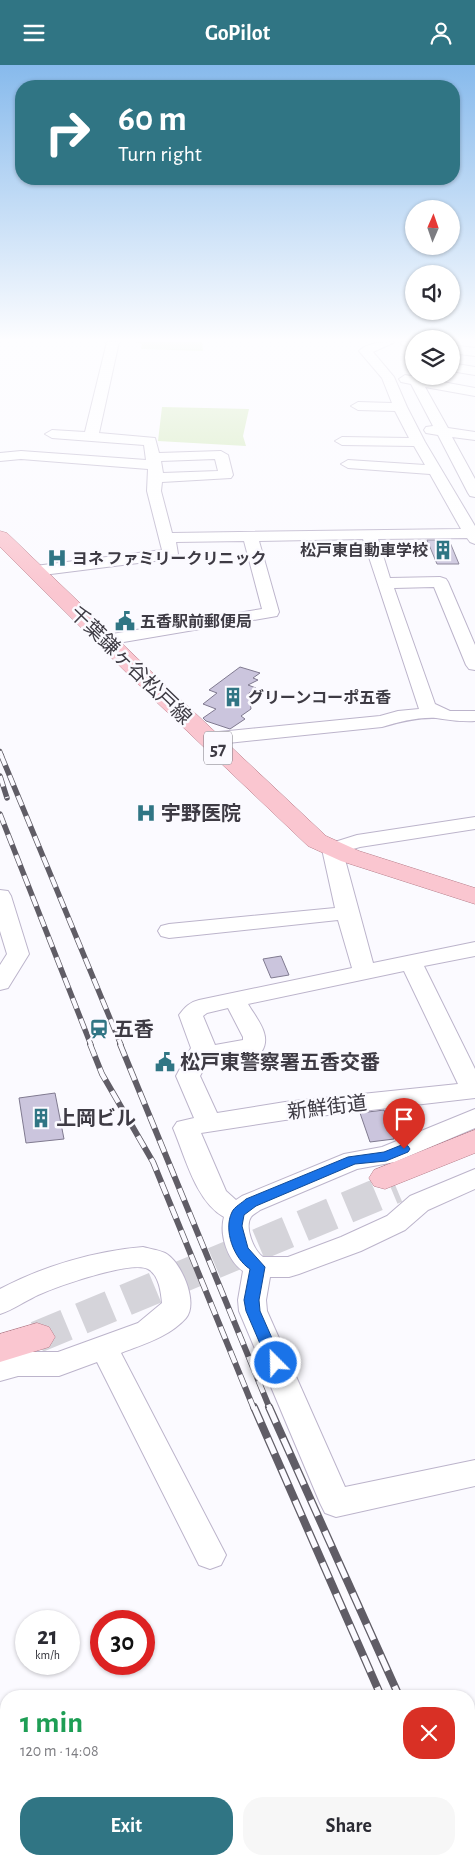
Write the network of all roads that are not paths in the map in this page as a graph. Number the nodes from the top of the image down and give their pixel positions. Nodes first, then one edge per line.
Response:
1 (94, 426) edge
2 (440, 426) edge
3 (410, 427) joint
4 (443, 431) junction
5 (52, 434) dead end
6 (475, 436) edge
7 (91, 437) junction
8 (342, 441) dead end
9 (418, 442) junction
10 (0, 457) edge
11 (348, 464) dead end
12 (154, 467) junction
13 (434, 470) junction
14 (443, 485) junction
15 (473, 489) edge
16 (473, 532) edge
17 (369, 534) junction
18 (250, 536) junction
19 (0, 537) edge
20 (166, 538) junction
21 (35, 571) junction
22 (384, 583) junction
23 (106, 641) junction
24 (475, 665) edge
25 (434, 713) junction
26 (475, 716) edge
27 (209, 739) junction
28 (475, 823) edge
29 (332, 849) junction
30 (0, 895) edge
31 (475, 896) edge
32 (347, 913) junction
33 (170, 931) dead end
34 (475, 949) edge
35 (410, 962) junction
36 (364, 972) junction
37 (0, 983) edge
38 (234, 999) junction
39 (203, 1048) junction
40 (474, 1090) edge
41 (475, 1118) edge
42 (209, 1123) junction
43 (475, 1141) edge
44 (475, 1155) edge
45 (475, 1178) edge
46 (238, 1213) junction
47 (258, 1267) junction
48 (2, 1294) edge
49 (0, 1334) edge
50 (0, 1348) edge
51 (104, 1349) junction
52 (0, 1369) edge
53 (475, 1473) edge
54 (210, 1555) dead end

1 - 7 street
2 - 4 street
3 - 4 street
3 - 9 street
4 - 6 street
4 - 15 street
5 - 7 street
7 - 12 street
8 - 9 street
9 - 13 street
10 - 12 street
11 - 13 street
12 - 20 street
13 - 14 street
14 - 15 street
14 - 16 street
16 - 17 street
17 - 18 street
17 - 22 street
18 - 20 street
18 - 23 street
19 - 21 main road, 千葉鎌ヶ谷松戸線 / 57
20 - 21 street
21 - 23 main road, 千葉鎌ヶ谷松戸線 / 57
22 - 24 street
22 - 25 street
23 - 27 main road, 千葉鎌ヶ谷松戸線 / 57
25 - 26 street
25 - 27 street
27 - 29 main road, 千葉鎌ヶ谷松戸線 / 57
28 - 29 street
29 - 31 main road, 千葉鎌ヶ谷松戸線 / 57
29 - 32 street
30 - 37 street
32 - 33 street
32 - 36 street
34 - 35 street
35 - 36 street
35 - 40 street
36 - 38 street
38 - 39 street
38 - 39 street
39 - 42 street
40 - 42 street, 新鮮街道
41 - 46 street
42 - 46 street, 新鮮街道
43 - 44 main road
45 - 47 street
46 - 47 street
47 - 53 street
48 - 51 street
49 - 50 main road
51 - 52 street
51 - 54 street

